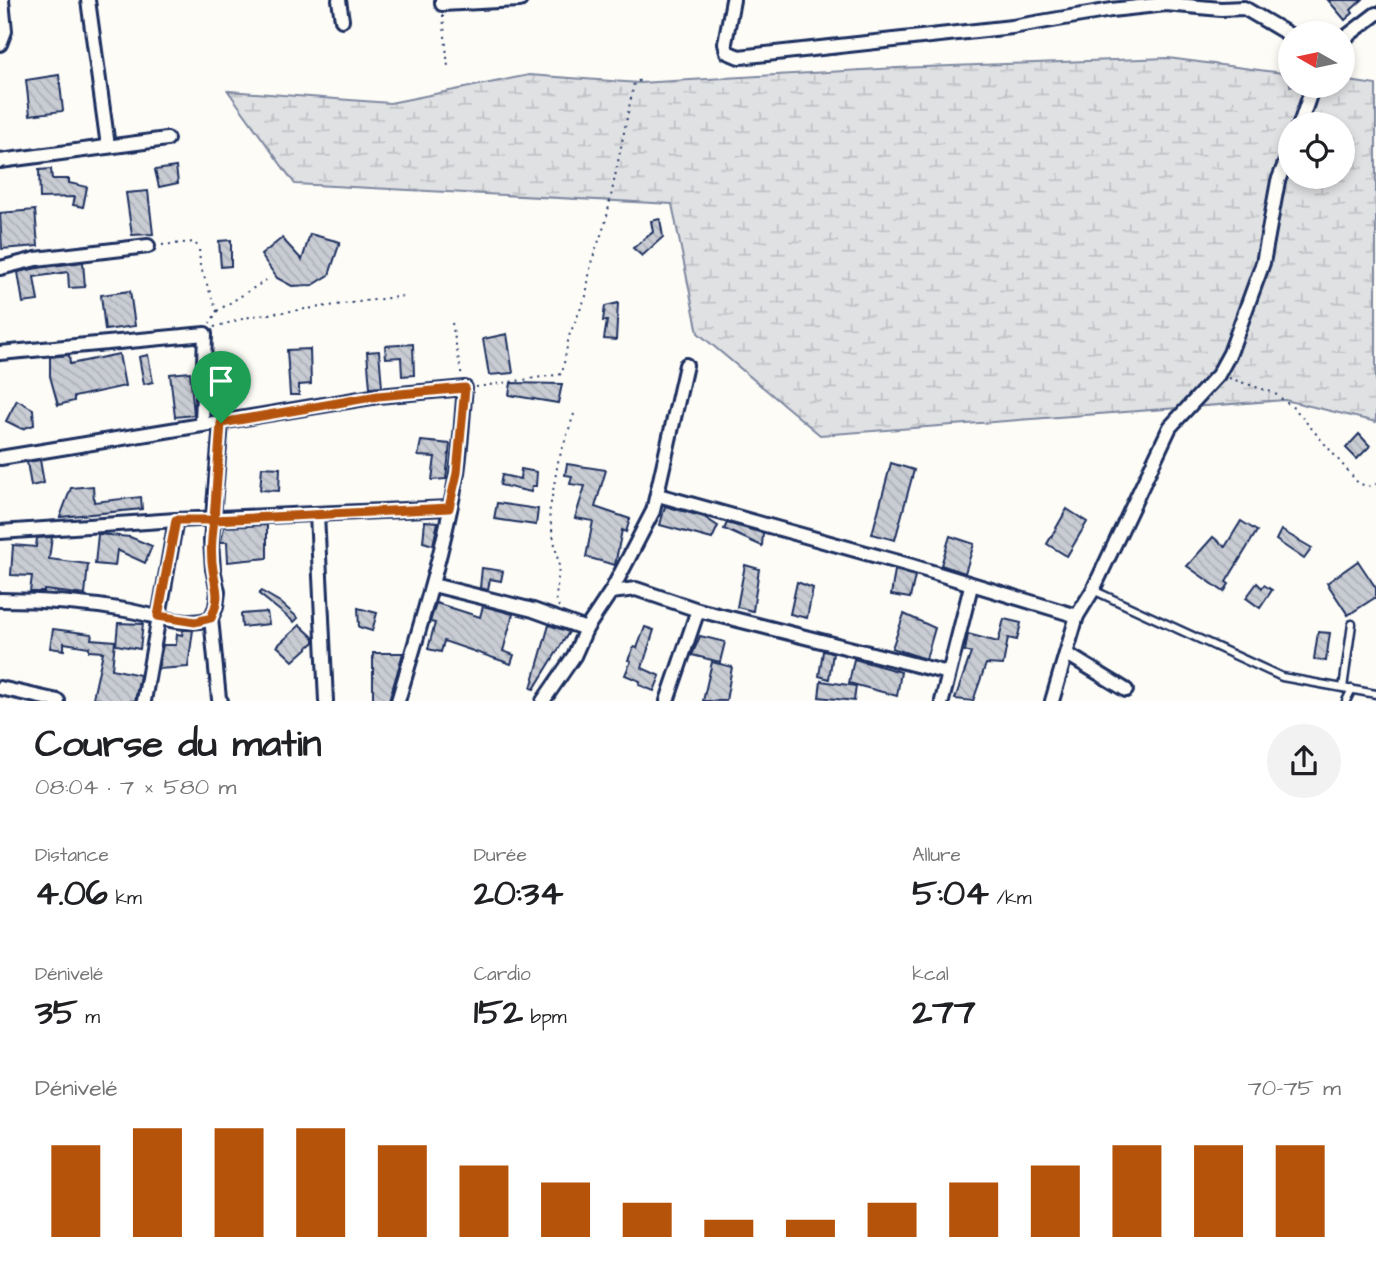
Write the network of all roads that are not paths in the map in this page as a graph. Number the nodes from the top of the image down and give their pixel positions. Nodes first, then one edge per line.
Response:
1 (2, 0) edge
2 (88, 0) edge
3 (339, 0) edge
4 (520, 0) edge
5 (733, 0) edge
6 (442, 2) edge
7 (1244, 4) edge
8 (1376, 14) edge
9 (342, 20) dead end
10 (1278, 27) edge
11 (1355, 30) edge
12 (0, 44) edge
13 (167, 139) dead end
14 (108, 146) junction
15 (0, 161) edge
16 (1278, 181) edge
17 (148, 246) road end
18 (0, 268) edge
19 (0, 353) edge
20 (687, 365) dead end
21 (221, 423) junction
22 (202, 425) junction
23 (0, 458) edge
24 (658, 495) junction
25 (449, 508) junction
26 (317, 514) junction
27 (176, 520) junction
28 (214, 520) junction
29 (0, 532) edge
30 (624, 569) junction
31 (433, 585) junction
32 (971, 586) junction
33 (636, 589) junction
34 (1093, 590) junction
35 (611, 592) junction
36 (0, 600) edge
37 (698, 610) junction
38 (158, 616) junction
39 (1077, 616) junction
40 (211, 618) junction
41 (1352, 624) dead end
42 (586, 629) junction
43 (1067, 654) junction
44 (948, 673) junction
45 (0, 688) edge
46 (1343, 688) junction
47 (1126, 690) dead end
48 (1352, 690) junction
49 (1376, 694) edge
50 (58, 701) edge
51 (144, 701) edge
52 (221, 701) edge
53 (326, 701) edge
54 (398, 701) edge
55 (544, 701) edge
56 (667, 701) edge
57 (942, 701) edge
58 (1052, 701) edge
59 (1346, 701) edge

1 - 12 street
2 - 14 street
3 - 9 street
4 - 6 street
5 - 7 street
7 - 10 street
8 - 11 street
13 - 14 street
14 - 15 street
16 - 34 street
17 - 18 street
19 - 22 street
20 - 24 street
21 - 22 street
21 - 25 street
21 - 28 street
22 - 23 street
24 - 30 street
24 - 32 street
25 - 26 street
25 - 31 street
26 - 28 street
26 - 53 street
27 - 28 street
27 - 29 street
27 - 38 street
28 - 40 street
30 - 33 street
30 - 35 street
31 - 42 street
31 - 54 street
32 - 39 street
32 - 44 street
33 - 35 street
33 - 37 street
34 - 39 street
34 - 46 lane
35 - 42 street
36 - 38 street
37 - 44 street
37 - 56 street
38 - 40 street
38 - 51 street
39 - 43 street
40 - 52 street
41 - 46 lane
42 - 55 street
43 - 47 street
43 - 58 street
44 - 57 street
45 - 50 street
46 - 48 lane
48 - 49 lane
48 - 59 lane

